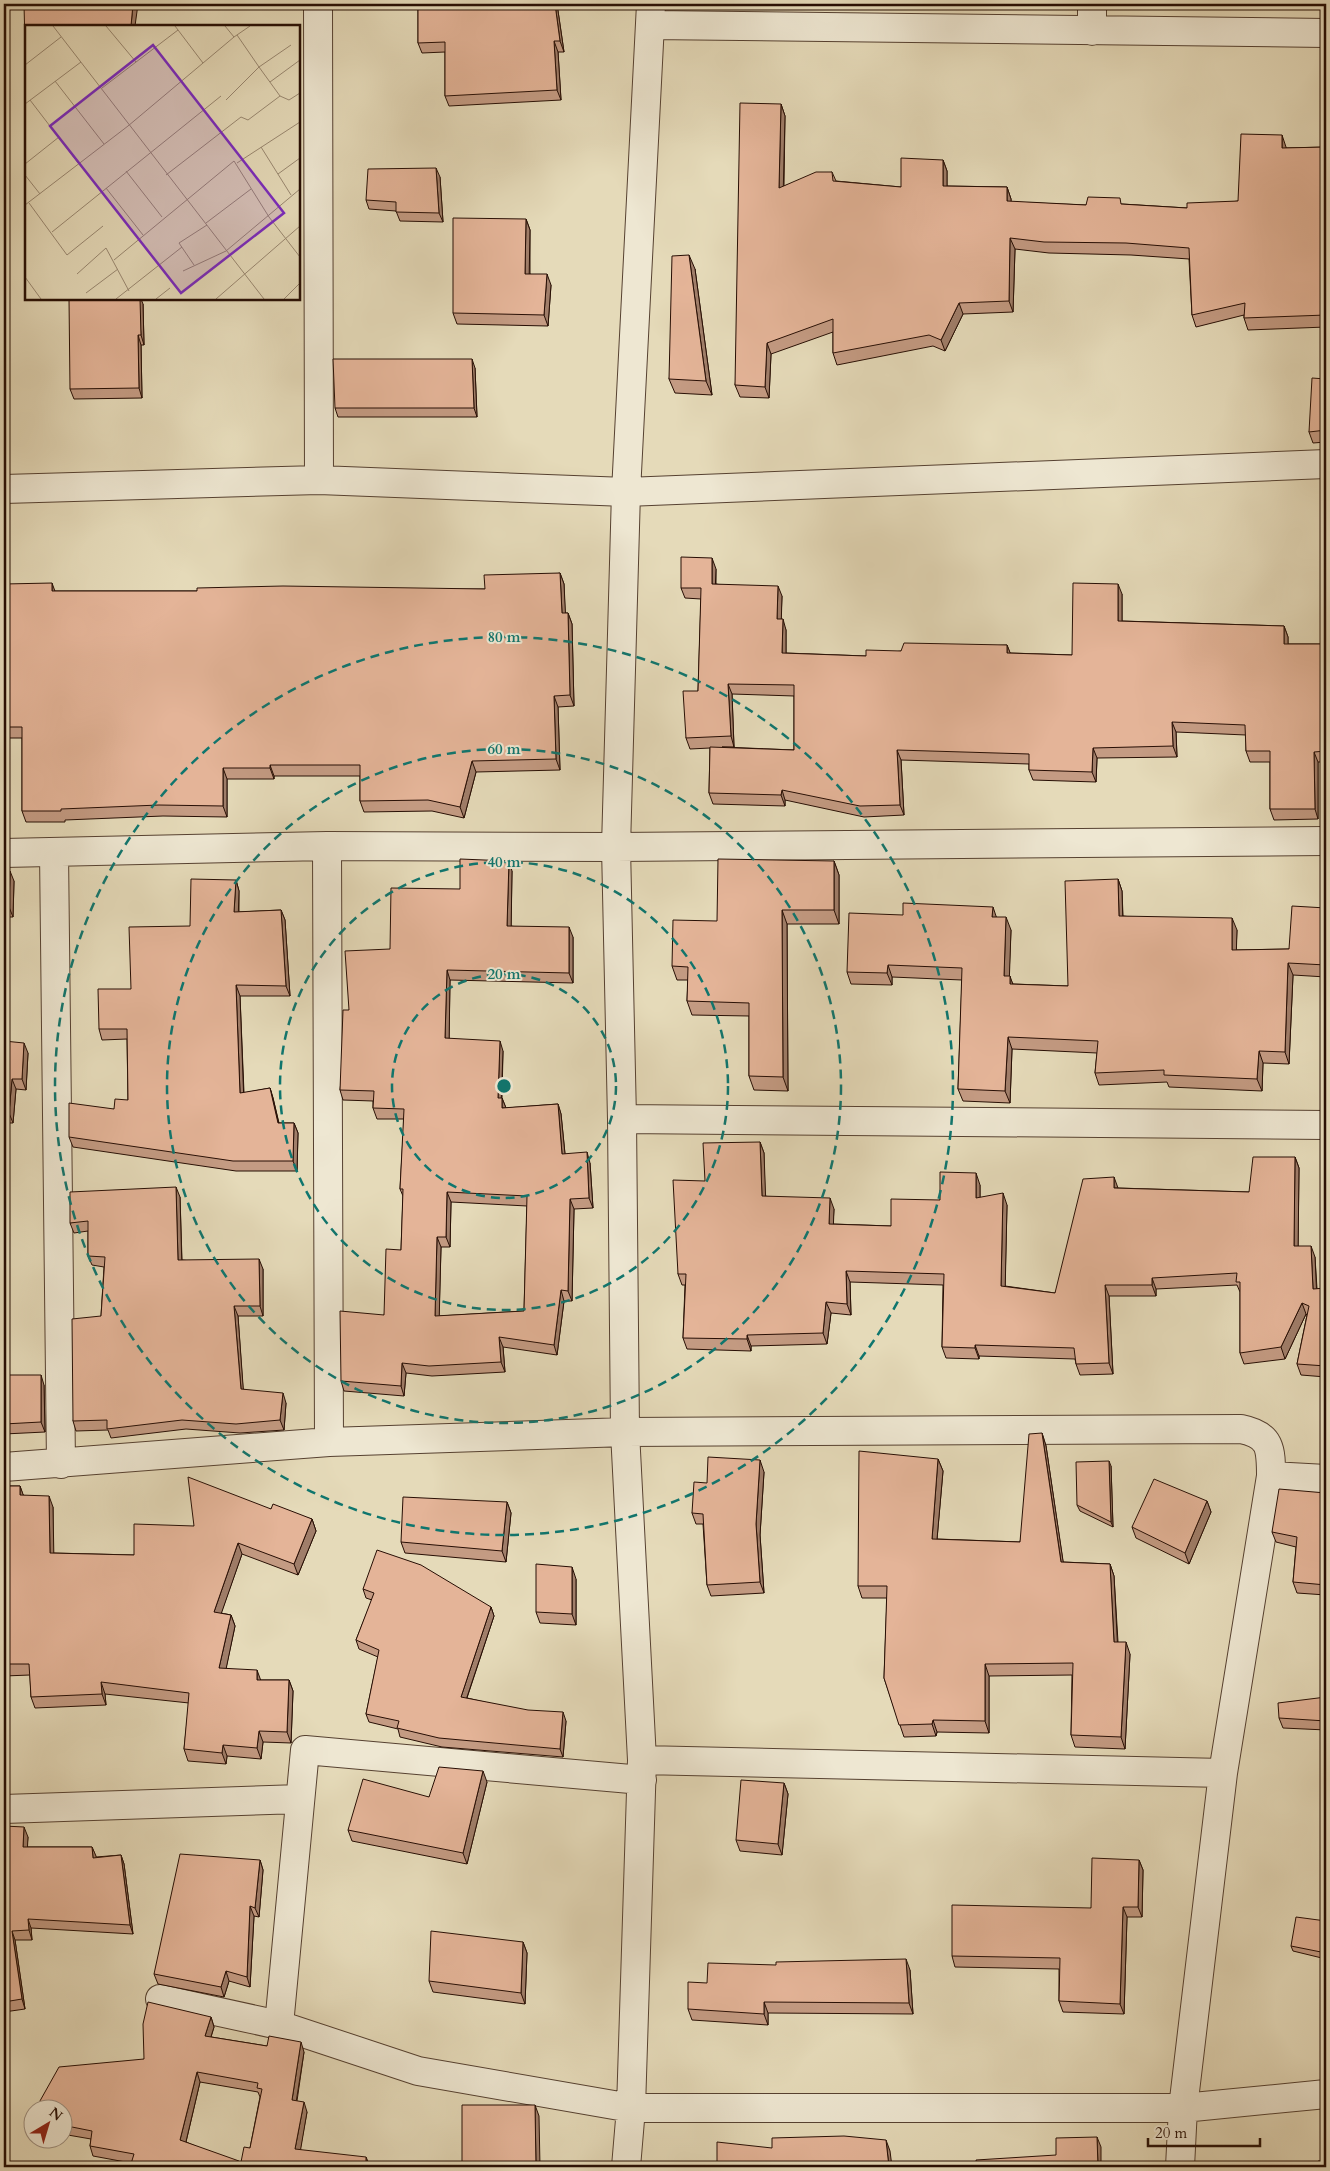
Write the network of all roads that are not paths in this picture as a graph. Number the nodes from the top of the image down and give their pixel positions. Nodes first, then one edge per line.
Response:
1 (318, 4) edge
2 (1092, 4) edge
3 (651, 15) edge
4 (1092, 31) junction
5 (1326, 34) edge
6 (1326, 464) edge
7 (319, 480) junction
8 (4, 489) edge
9 (626, 492) junction
10 (1326, 841) edge
11 (328, 846) junction
12 (616, 847) junction
13 (54, 852) junction
14 (4, 853) edge
15 (622, 1119) junction
16 (1326, 1126) edge
17 (624, 1432) junction
18 (329, 1442) junction
19 (61, 1464) junction
20 (4, 1467) edge
21 (1271, 1476) junction
22 (1326, 1479) edge
23 (642, 1770) junction
24 (1223, 1773) junction
25 (300, 1799) junction
26 (4, 1809) edge
27 (160, 2000) dead end
28 (279, 2025) junction
29 (1326, 2094) edge
30 (631, 2108) junction
31 (1182, 2108) junction
32 (626, 2167) edge
33 (1180, 2167) edge

1 - 7 street
2 - 4 street
3 - 4 street
3 - 9 street
4 - 5 street
6 - 9 street
7 - 8 street
7 - 9 street
9 - 12 street
10 - 12 street
11 - 12 street
11 - 13 street
11 - 18 street
12 - 15 street
13 - 14 street
13 - 19 street
15 - 16 street
15 - 17 street
17 - 18 street
17 - 21 street
17 - 23 street
18 - 19 street
19 - 20 street
21 - 22 street
21 - 24 street
23 - 24 street
23 - 25 street
23 - 30 street
24 - 31 street
25 - 26 street
25 - 28 street
27 - 28 street
28 - 30 street
29 - 31 street
30 - 31 street
30 - 32 street
31 - 33 street

